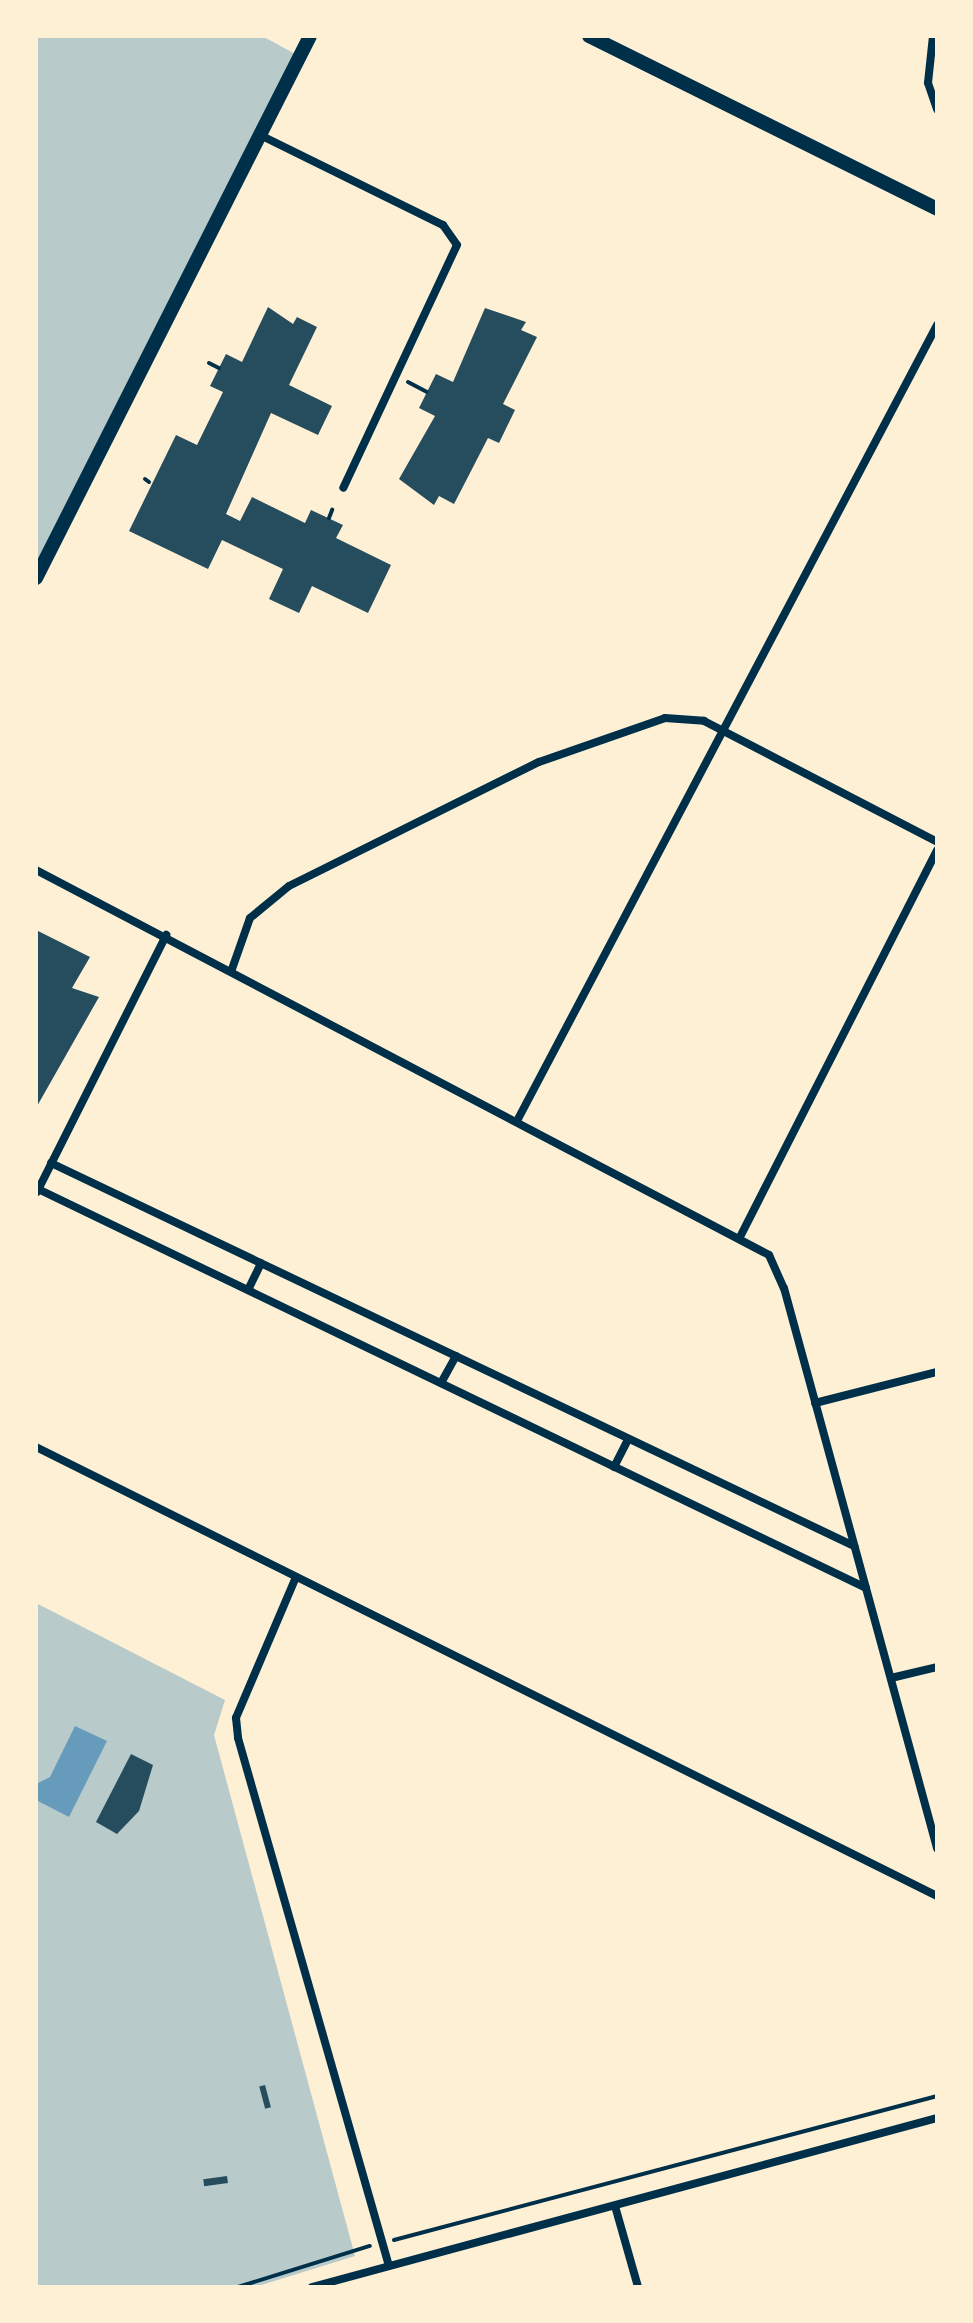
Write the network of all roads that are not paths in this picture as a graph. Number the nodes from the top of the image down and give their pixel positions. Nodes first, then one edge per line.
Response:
1 (310, 36) edge
2 (589, 36) edge
3 (933, 36) edge
4 (937, 109) edge
5 (260, 135) junction
6 (937, 209) edge
7 (937, 325) edge
8 (343, 488) dead end
9 (36, 578) edge
10 (727, 733) junction
11 (937, 842) edge
12 (937, 850) edge
13 (36, 870) edge
14 (166, 935) junction
15 (232, 969) junction
16 (518, 1119) junction
17 (51, 1163) junction
18 (37, 1191) edge
19 (741, 1235) junction
20 (261, 1263) junction
21 (248, 1290) junction
22 (456, 1356) junction
23 (937, 1372) edge
24 (441, 1383) junction
25 (815, 1403) junction
26 (628, 1439) junction
27 (36, 1447) edge
28 (614, 1467) junction
29 (854, 1546) junction
30 (296, 1577) junction
31 (866, 1588) junction
32 (937, 1667) edge
33 (891, 1678) junction
34 (937, 1848) edge
35 (937, 1896) edge
36 (937, 2118) edge
37 (615, 2206) junction
38 (389, 2266) junction
39 (312, 2287) edge
40 (638, 2287) edge

1 - 5 street
2 - 6 street
3 - 4 street
5 - 8 street
5 - 9 street
7 - 10 street
10 - 11 street
10 - 15 street
10 - 16 street
12 - 19 street
13 - 14 street
14 - 15 street
14 - 17 street
15 - 16 street
16 - 19 street
17 - 18 street
17 - 20 street
18 - 21 street
19 - 25 street
20 - 21 street
20 - 22 street
21 - 24 street
22 - 24 street
22 - 26 street
23 - 25 street
24 - 28 street
25 - 29 street
26 - 28 street
26 - 29 street
27 - 30 street
28 - 31 street
29 - 31 street
30 - 35 street
30 - 38 street
31 - 33 street
32 - 33 street
33 - 34 street
36 - 37 street
37 - 38 street
37 - 40 street
38 - 39 street

